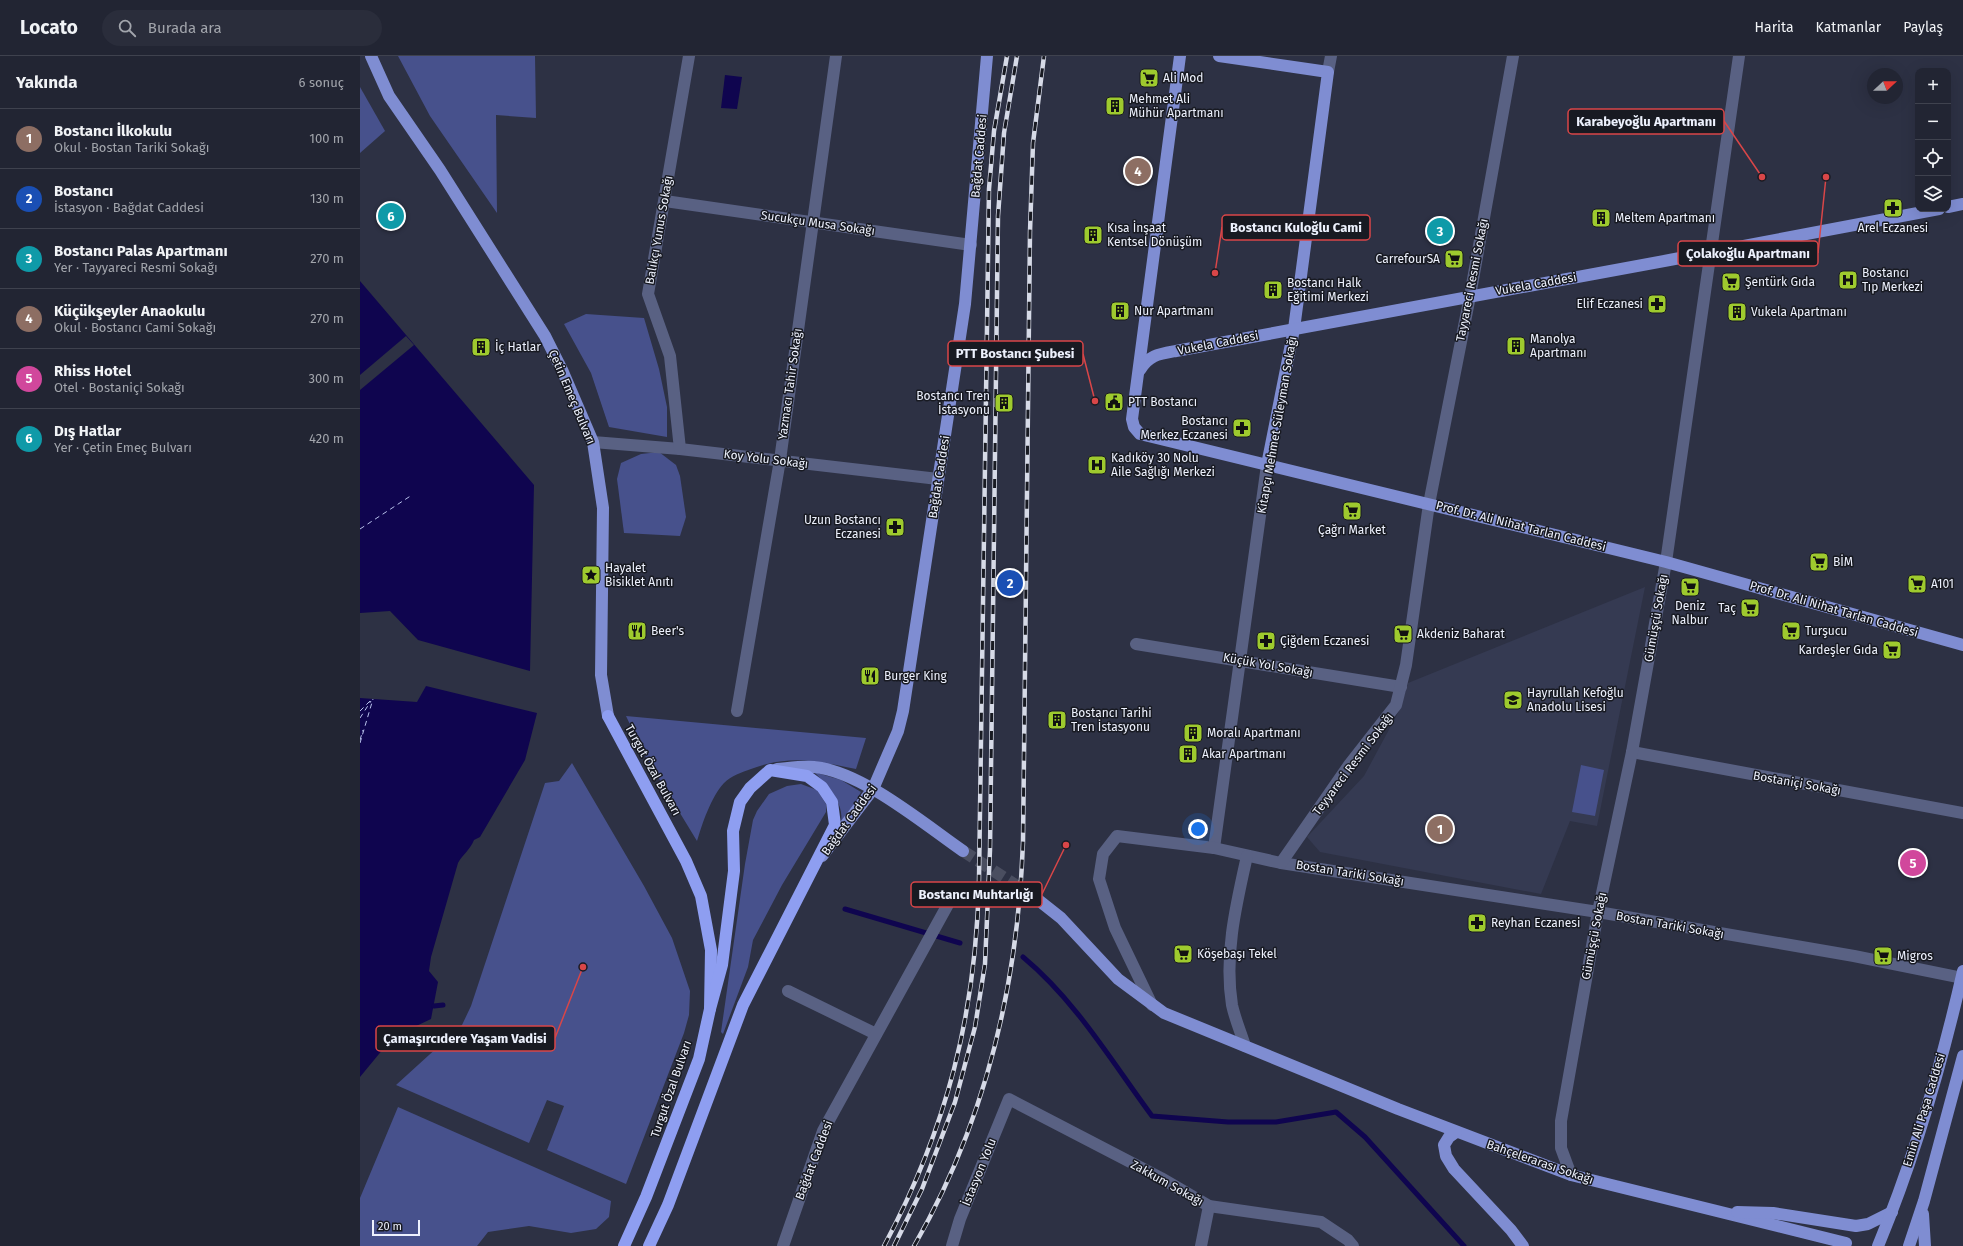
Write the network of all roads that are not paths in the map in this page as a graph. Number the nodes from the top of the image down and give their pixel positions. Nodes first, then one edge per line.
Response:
1 (371, 56) edge
2 (689, 56) edge
3 (836, 56) edge
4 (987, 56) edge
5 (1180, 56) edge
6 (1219, 56) edge
7 (1331, 56) edge
8 (1512, 56) edge
9 (1739, 56) edge
10 (1328, 72) junction
11 (665, 201) junction
12 (1963, 204) edge
13 (1951, 206) edge
14 (1923, 212) edge
15 (812, 221) junction
16 (971, 246) junction
17 (1710, 253) junction
18 (1470, 296) junction
19 (1294, 329) junction
20 (1140, 370) junction
21 (593, 442) junction
22 (680, 449) junction
23 (780, 460) junction
24 (1267, 465) junction
25 (938, 480) junction
26 (1429, 504) junction
27 (1666, 562) junction
28 (1136, 644) dead end
29 (1963, 645) edge
30 (1241, 660) junction
31 (1401, 687) junction
32 (737, 711) dead end
33 (608, 716) joint
34 (1632, 752) junction
35 (770, 770) junction
36 (873, 789) junction
37 (1963, 813) edge
38 (1214, 848) junction
39 (963, 851) tunnel mouth
40 (1247, 856) junction
41 (1281, 863) junction
42 (811, 871) junction
43 (957, 888) dead end
44 (1037, 899) tunnel mouth
45 (1598, 912) junction
46 (1962, 976) edge
47 (788, 991) dead end
48 (1152, 1005) junction
49 (710, 1009) junction
50 (876, 1034) junction
51 (1245, 1046) junction
52 (1963, 1056) edge
53 (1009, 1099) joint
54 (1456, 1132) junction
55 (1571, 1175) junction
56 (1924, 1201) junction
57 (1209, 1206) junction
58 (1712, 1212) junction
59 (1892, 1212) junction
60 (1846, 1243) dead end
61 (651, 1244) edge
62 (624, 1246) edge
63 (783, 1246) edge
64 (952, 1246) edge
65 (1201, 1246) edge
66 (1353, 1246) edge
67 (1523, 1246) edge
68 (1878, 1246) edge
69 (1909, 1246) edge
70 (1925, 1246) edge

1 - 21 main road, Çetin Emeç Bulvarı
2 - 11 street, Balıkçı Yunus Sokağı
3 - 15 street, Yazmacı Tahir Sokağı
4 - 16 main road, Bağdat Caddesi
5 - 20 main road, Prof. Dr. Ali Nihat Tarlan Caddesi
6 - 10 main road
7 - 10 street
8 - 18 street, Tayyareci Resmi Sokağı
9 - 17 street, Gümüşçü Sokağı
10 - 19 main road, Kitapçı Mehmet Süleyman Sokağı
11 - 15 street, Sucukçu Musa Sokağı
11 - 22 street, Balıkçı Yunus Sokağı
12 - 13 main road
14 - 17 main road, Vukela Caddesi
15 - 16 street, Sucukçu Musa Sokağı
15 - 23 street, Yazmacı Tahir Sokağı
16 - 25 main road, Bağdat Caddesi
17 - 18 main road, Vukela Caddesi
17 - 27 street, Gümüşçü Sokağı
18 - 19 main road, Vukela Caddesi
18 - 26 street, Tayyareci Resmi Sokağı
19 - 20 main road, Vukela Caddesi
19 - 24 main road, Kitapçı Mehmet Süleyman Sokağı
20 - 24 main road, Prof. Dr. Ali Nihat Tarlan Caddesi
21 - 22 street, Koy Yolu Sokağı
21 - 33 main road, Çetin Emeç Bulvarı
22 - 23 street, Koy Yolu Sokağı
23 - 25 street, Koy Yolu Sokağı
23 - 32 street, Yazmacı Tahir Sokağı
24 - 26 main road, Prof. Dr. Ali Nihat Tarlan Caddesi
24 - 30 street, Kitapçı Mehmet Süleyman Sokağı
25 - 36 main road, Bağdat Caddesi
26 - 27 main road, Prof. Dr. Ali Nihat Tarlan Caddesi
26 - 31 street, Teyyareci Resmi Sokağı
27 - 29 main road, Prof. Dr. Ali Nihat Tarlan Caddesi
27 - 34 street, Gümüşçü Sokağı
28 - 30 street, Küçük Yol Sokağı
30 - 31 street, Küçük Yol Sokağı
30 - 38 street, Kitapçı Mehmet Süleyman Sokağı
31 - 41 street, Teyyareci Resmi Sokağı
33 - 49 highway, Turgut Özal Bulvarı
34 - 37 street, Bostaniçi Sokağı
34 - 45 street, Gümüşçü Sokağı
35 - 36 main road
35 - 42 highway
35 - 49 highway
36 - 39 main road
36 - 42 main road, Bağdat Caddesi
38 - 40 street
38 - 48 street
40 - 41 street
40 - 51 street
41 - 45 street, Bostan Tariki Sokağı
42 - 61 highway
43 - 50 street, Bağdat Caddesi
44 - 48 main road, Bahçelerarası Sokağı
45 - 46 street, Bostan Tariki Sokağı
45 - 55 street, Gümüşçü Sokağı
46 - 59 main road, Emin Ali Paşa Caddesi
47 - 50 street
48 - 51 main road, Bahçelerarası Sokağı
49 - 62 highway, Turgut Özal Bulvarı
50 - 63 street, Bağdat Caddesi
51 - 54 main road, Bahçelerarası Sokağı
52 - 56 main road, Emin Ali Paşa Caddesi
53 - 57 street, Zakkum Sokağı
53 - 64 street, İstasyon Yolu
54 - 55 main road, Bahçelerarası Sokağı
54 - 67 main road
55 - 58 main road, Bahçelerarası Sokağı
56 - 69 main road, Emin Ali Paşa Caddesi
56 - 70 main road
57 - 65 street
57 - 66 street, Zakkum Sokağı
58 - 59 main road
58 - 60 main road, Bahçelerarası Sokağı
59 - 68 main road, Emin Ali Paşa Caddesi

